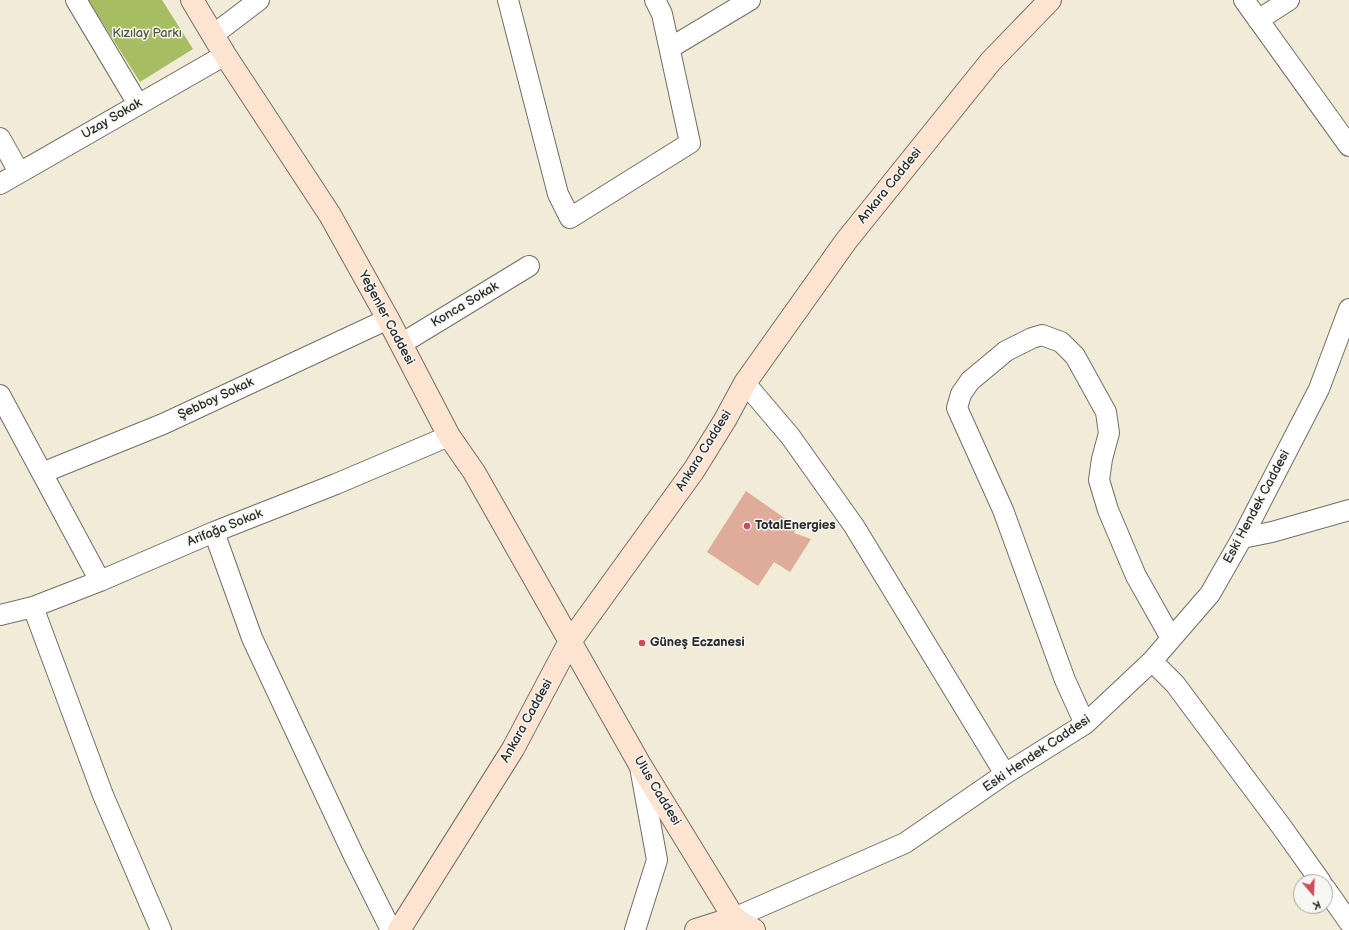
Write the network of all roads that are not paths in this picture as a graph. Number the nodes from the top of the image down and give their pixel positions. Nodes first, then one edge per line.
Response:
1 (76, 0) edge
2 (192, 0) edge
3 (259, 0) edge
4 (508, 0) edge
5 (655, 0) edge
6 (750, 0) edge
7 (1050, 0) edge
8 (1244, 0) edge
9 (1289, 0) edge
10 (1258, 20) junction
11 (214, 35) junction
12 (670, 48) junction
13 (225, 55) junction
14 (138, 104) junction
15 (0, 138) edge
16 (1349, 146) edge
17 (20, 172) junction
18 (0, 184) edge
19 (529, 266) dead end
20 (1349, 309) edge
21 (388, 319) junction
22 (401, 344) junction
23 (745, 383) junction
24 (0, 395) edge
25 (449, 436) junction
26 (42, 473) junction
27 (1349, 510) edge
28 (214, 532) junction
29 (1242, 538) junction
30 (100, 580) junction
31 (33, 607) junction
32 (3, 609) edge
33 (1171, 638) junction
34 (570, 643) junction
35 (1152, 661) junction
36 (1085, 724) junction
37 (639, 763) junction
38 (1005, 774) junction
39 (1315, 874) edge
40 (1333, 899) edge
41 (734, 918) junction
42 (1349, 922) edge
43 (161, 930) edge
44 (391, 930) edge
45 (399, 930) edge
46 (635, 930) edge
47 (696, 930) edge
48 (754, 930) edge

1 - 14 street
2 - 11 street, Yeğenler Caddesi
3 - 11 street
4 - 12 street
5 - 12 street
6 - 12 street
7 - 23 street, Ankara Caddesi
8 - 10 street
9 - 10 street
10 - 16 street
11 - 13 street, Yeğenler Caddesi
13 - 14 street, Uzay Sokak
13 - 21 street, Yeğenler Caddesi
14 - 17 street, Uzay Sokak
15 - 17 street
17 - 18 street, Uzay Sokak
19 - 22 street, Konca Sokak
20 - 29 street, Eski Hendek Caddesi
21 - 22 street, Yeğenler Caddesi
21 - 26 street, Şebboy Sokak
22 - 25 street, Yeğenler Caddesi
23 - 34 street, Ankara Caddesi
23 - 38 street
24 - 26 street
25 - 28 street, Arifağa Sokak
25 - 34 street, Yeğenler Caddesi
26 - 30 street
27 - 29 street
28 - 30 street, Arifağa Sokak
28 - 44 street
29 - 33 street, Eski Hendek Caddesi
30 - 31 street, Arifağa Sokak
31 - 32 street, Arifağa Sokak
31 - 43 street
33 - 35 street, Eski Hendek Caddesi
33 - 36 street
34 - 37 street, Ulus Caddesi
34 - 45 street, Ankara Caddesi
35 - 36 street, Eski Hendek Caddesi
35 - 39 street
36 - 38 street, Eski Hendek Caddesi
37 - 41 street, Ulus Caddesi
37 - 46 street
38 - 41 street, Eski Hendek Caddesi
40 - 42 street
41 - 47 street, Eski Hendek Caddesi
41 - 48 street, Ulus Caddesi

